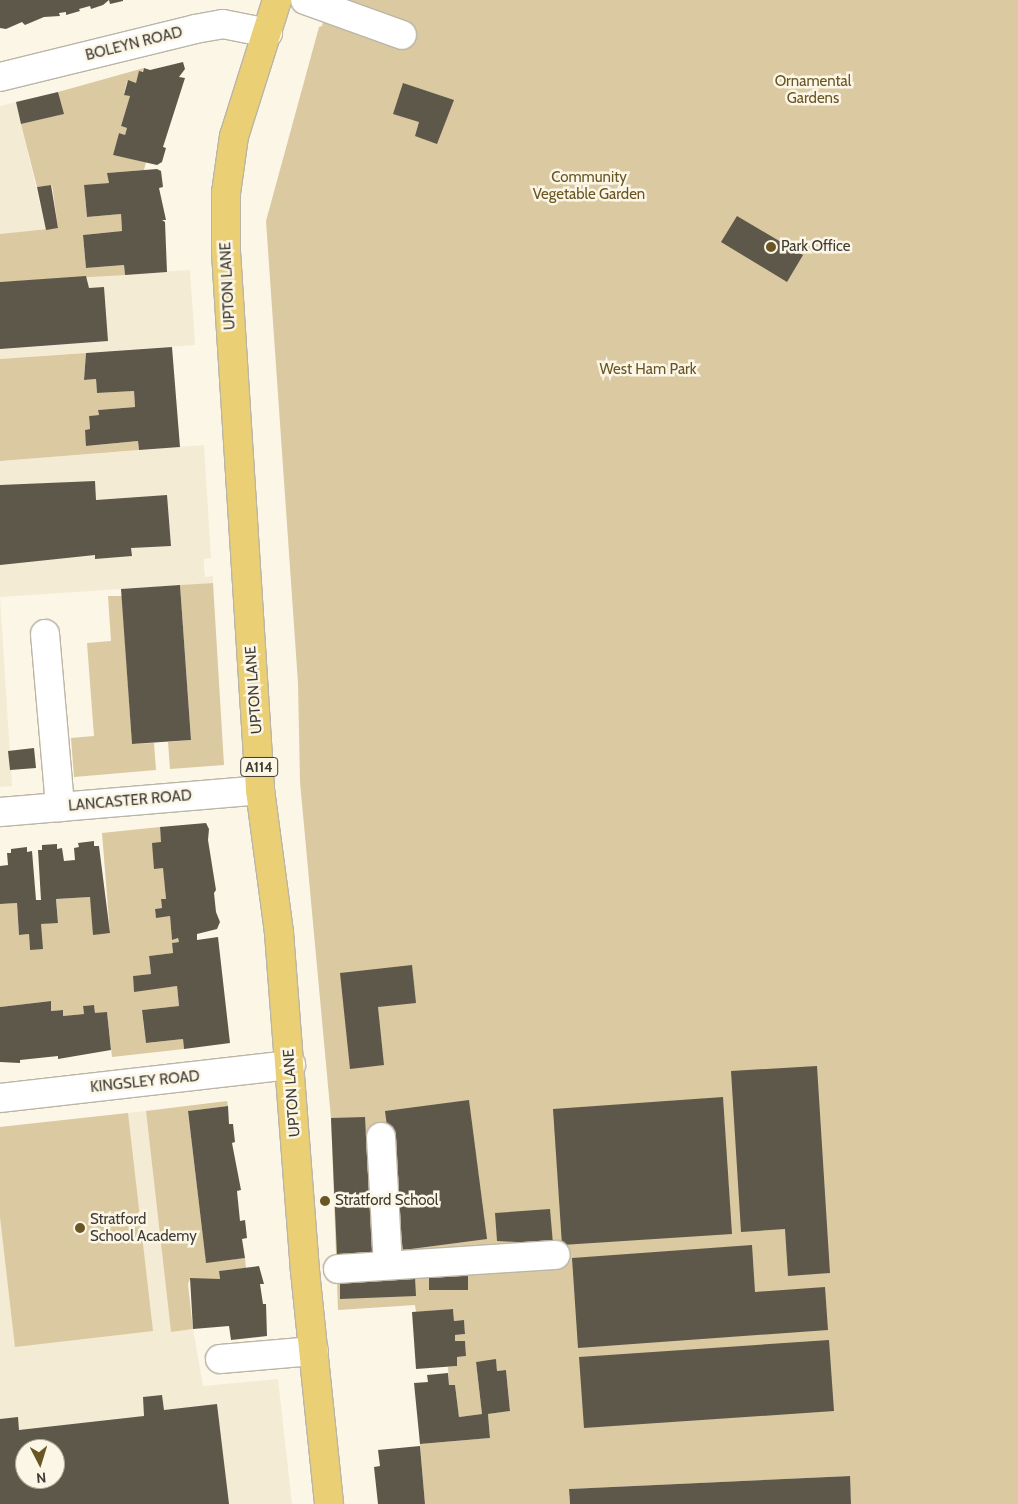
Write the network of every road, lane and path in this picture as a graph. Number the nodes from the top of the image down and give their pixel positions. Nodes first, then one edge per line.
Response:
1 (277, 0) edge
2 (305, 0) edge
3 (268, 33) junction
4 (402, 35) dead end
5 (0, 77) edge
6 (45, 634) dead end
7 (260, 790) junction
8 (60, 807) junction
9 (0, 812) edge
10 (291, 1065) junction
11 (0, 1098) edge
12 (380, 1137) dead end
13 (556, 1254) dead end
14 (388, 1265) junction
15 (338, 1269) dead end
16 (314, 1351) junction
17 (220, 1360) dead end
18 (329, 1504) edge

1 - 3 main road, UPTON LANE / A114
2 - 4 street
3 - 5 street, BOLEYN ROAD
3 - 7 main road, UPTON LANE / A114
6 - 8 street
7 - 8 street, LANCASTER ROAD
7 - 10 main road, UPTON LANE / A114
8 - 9 street, LANCASTER ROAD
10 - 11 street, KINGSLEY ROAD
10 - 16 main road, UPTON LANE / A114
12 - 14 street
13 - 14 street
14 - 15 street
16 - 17 street
16 - 18 main road, UPTON LANE / A114

